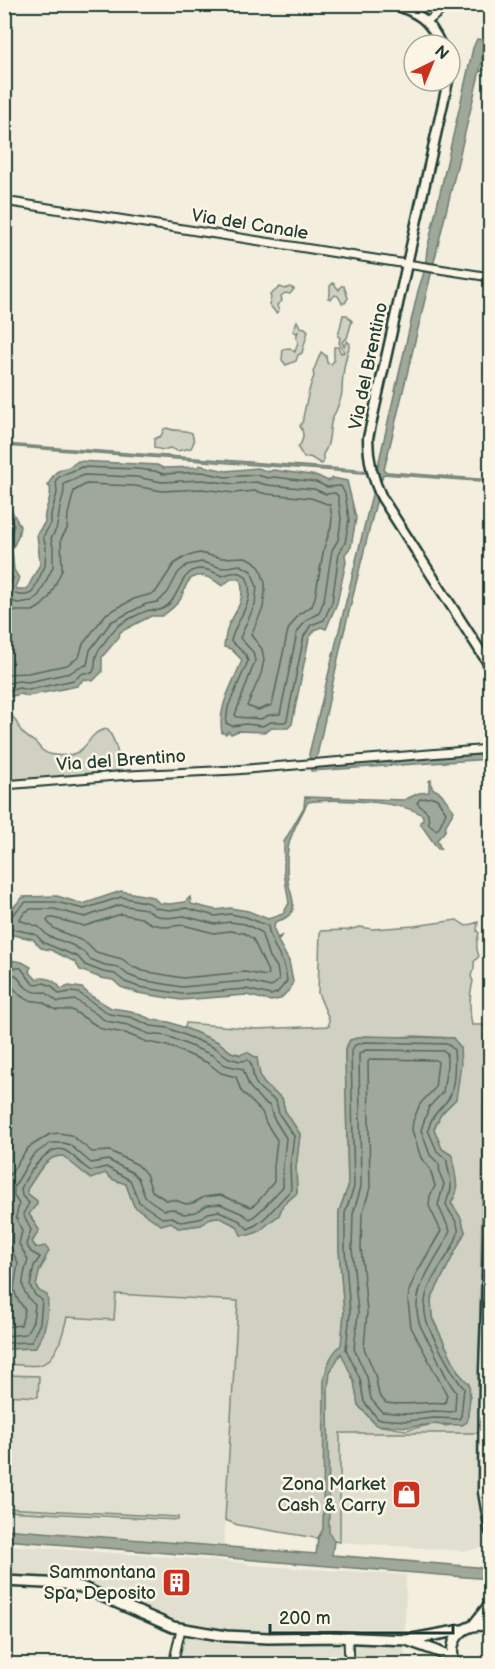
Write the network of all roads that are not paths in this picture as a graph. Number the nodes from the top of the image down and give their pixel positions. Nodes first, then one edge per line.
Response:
1 (392, 4) edge
2 (449, 4) edge
3 (471, 4) edge
4 (485, 6) edge
5 (427, 22) junction
6 (434, 33) edge
7 (445, 93) edge
8 (4, 201) edge
9 (408, 264) junction
10 (490, 277) edge
11 (490, 666) edge
12 (490, 749) edge
13 (4, 785) edge
14 (490, 1195) edge
15 (490, 1532) edge
16 (4, 1581) edge
17 (490, 1603) edge
18 (473, 1625) junction
19 (490, 1627) edge
20 (181, 1629) junction
21 (462, 1630) junction
22 (348, 1637) junction
23 (406, 1640) junction
24 (454, 1662) edge
25 (173, 1665) edge
26 (349, 1665) edge

1 - 5 street
2 - 5 street
3 - 4 street
5 - 6 street
7 - 9 street, Via del Brentino
8 - 9 street, Via del Canale
9 - 10 street, Via del Canale
9 - 11 street, Via del Brentino
12 - 13 street, Via del Brentino
14 - 15 street
16 - 20 main road
17 - 18 street
18 - 19 main road
18 - 21 main road
20 - 22 main road
20 - 25 street
21 - 23 main road
21 - 24 main road
22 - 23 main road
22 - 26 street
23 - 24 main road

